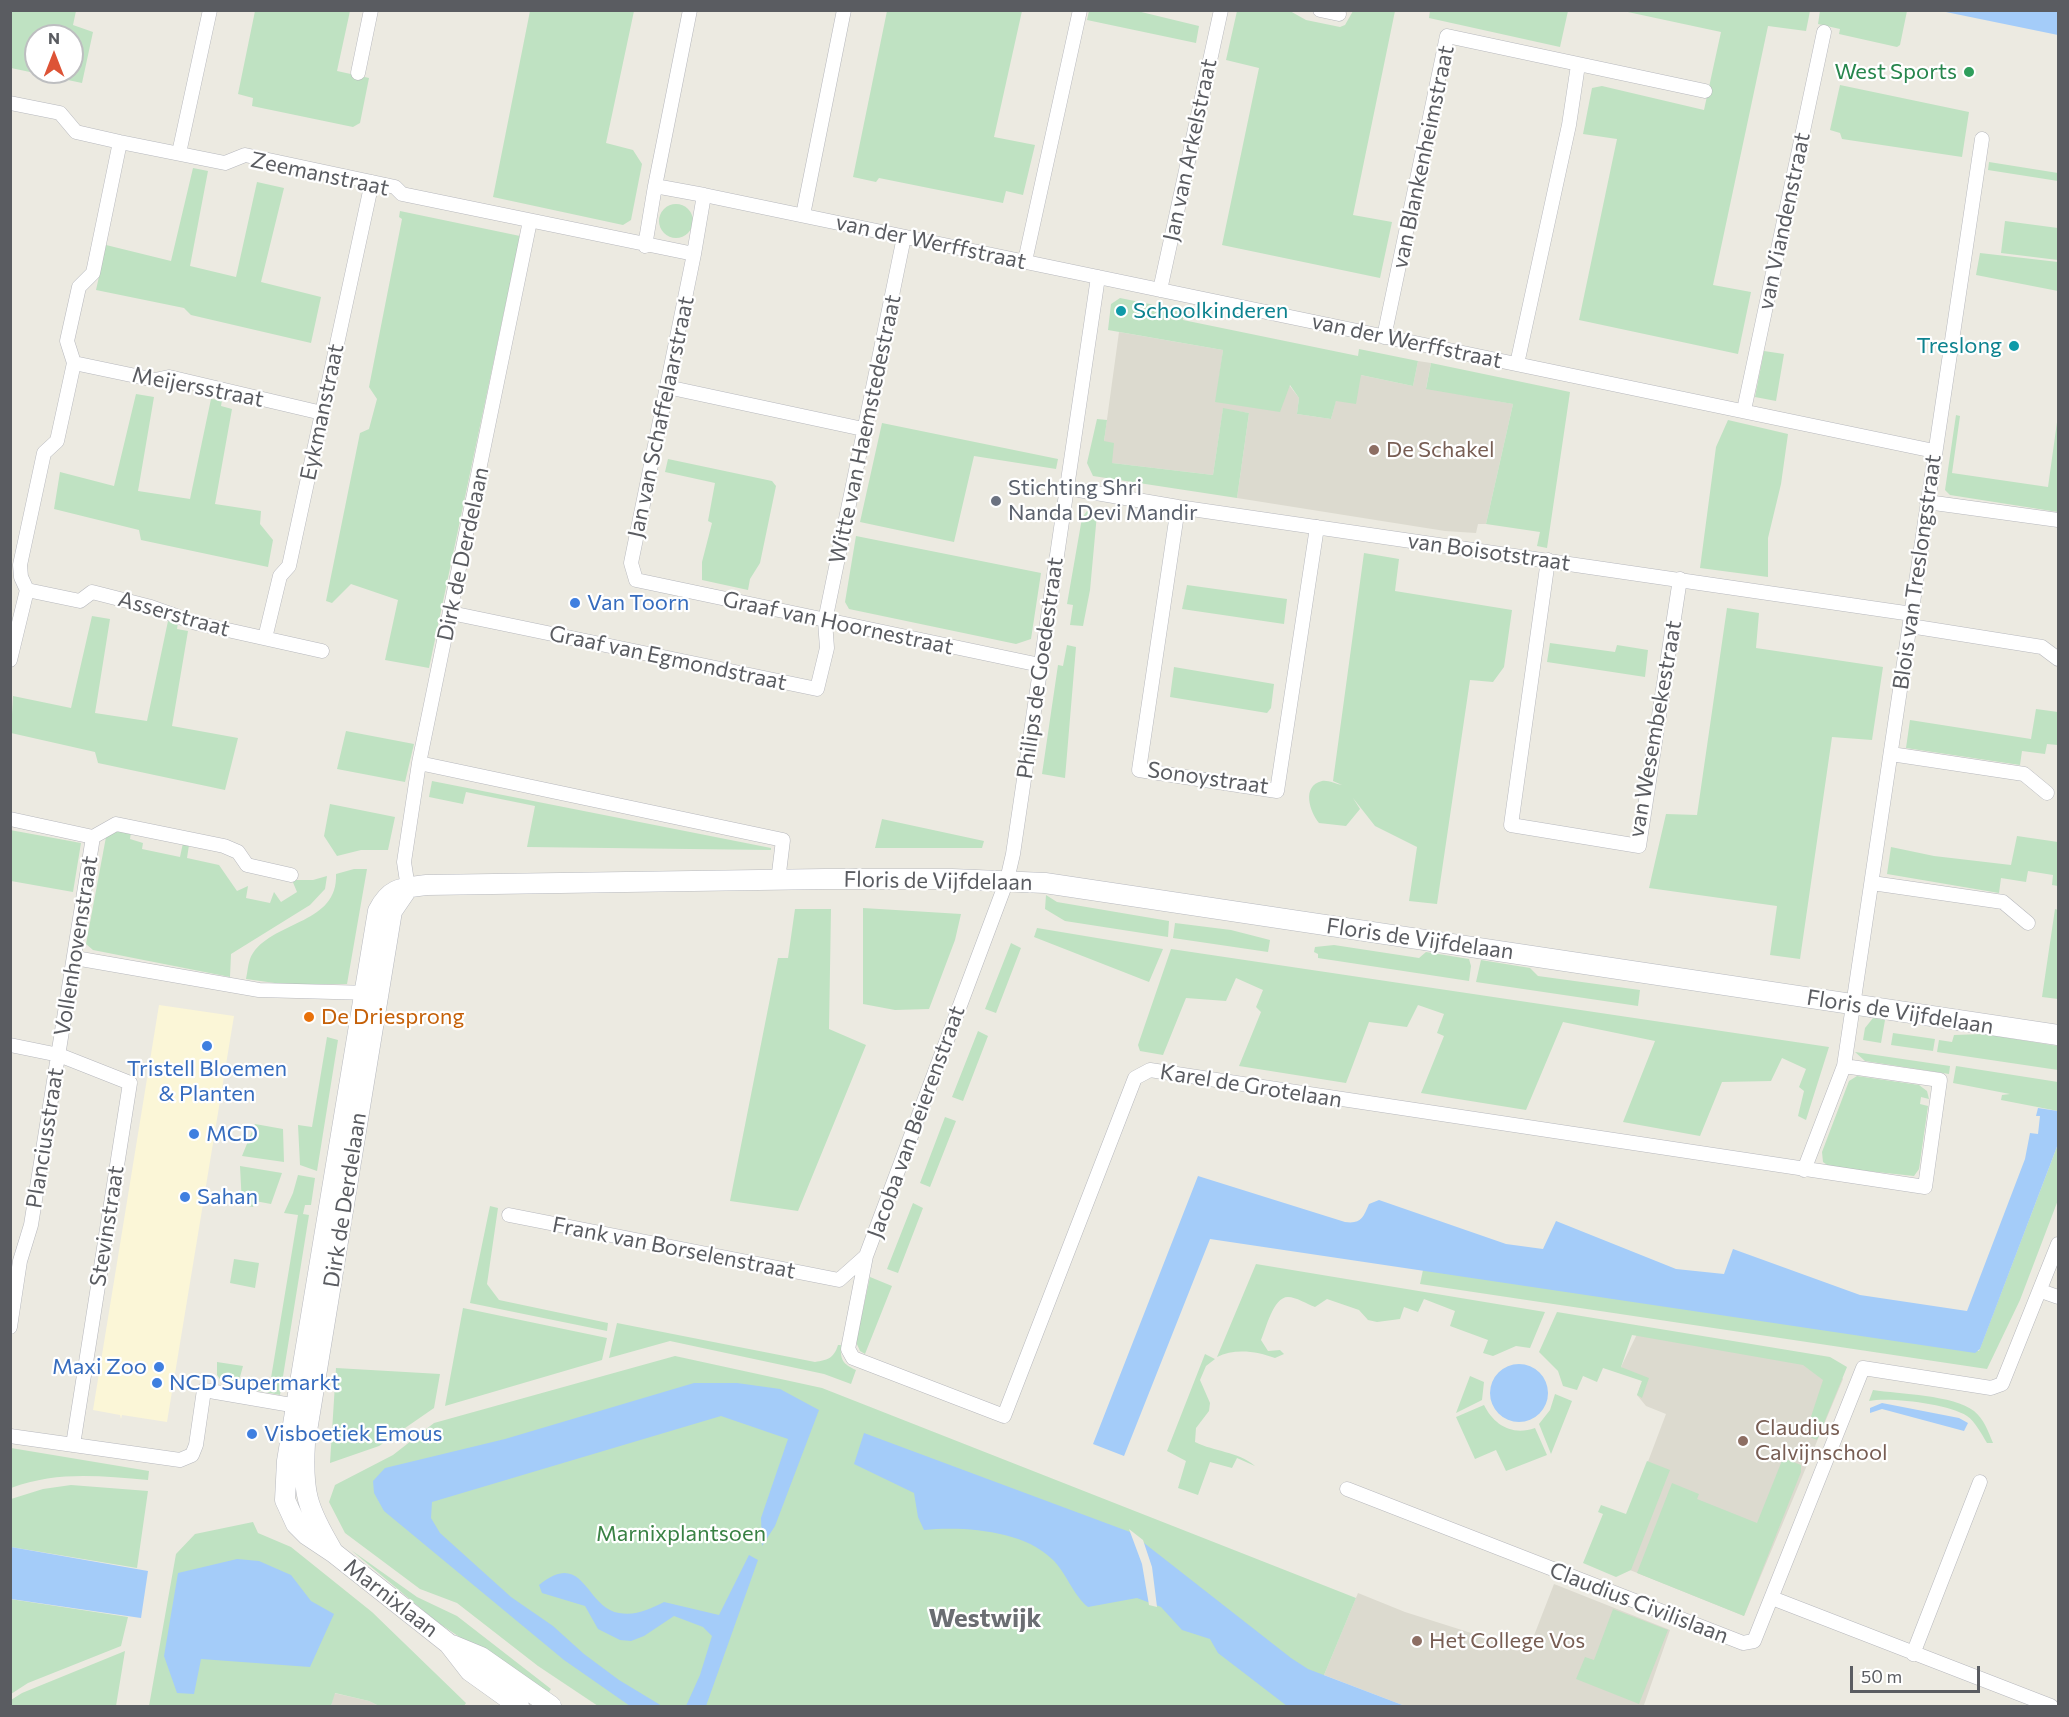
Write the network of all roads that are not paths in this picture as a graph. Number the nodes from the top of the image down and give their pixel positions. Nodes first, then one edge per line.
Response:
1 (210, 10) edge
2 (371, 10) edge
3 (690, 10) edge
4 (844, 10) edge
5 (1080, 10) edge
6 (1221, 10) edge
7 (1320, 10) edge
8 (1339, 14) dead end
9 (1824, 32) dead end
10 (1578, 65) junction
11 (358, 73) dead end
12 (1705, 91) dead end
13 (10, 103) edge
14 (1983, 139) dead end
15 (120, 142) junction
16 (179, 153) junction
17 (372, 182) junction
18 (655, 186) junction
19 (704, 195) junction
20 (803, 215) junction
21 (530, 221) junction
22 (904, 237) junction
23 (645, 246) junction
24 (694, 254) junction
25 (1025, 261) junction
26 (1098, 277) junction
27 (1160, 290) junction
28 (1384, 337) junction
29 (74, 363) junction
30 (1517, 364) junction
31 (667, 387) junction
32 (1744, 410) junction
33 (322, 413) junction
34 (863, 429) junction
35 (1934, 451) junction
36 (1067, 488) junction
37 (1927, 502) junction
38 (1178, 507) junction
39 (2058, 520) edge
40 (1317, 527) junction
41 (1548, 560) junction
42 (1680, 579) junction
43 (636, 580) joint
44 (27, 590) junction
45 (451, 613) junction
46 (1911, 620) junction
47 (825, 621) junction
48 (265, 638) junction
49 (322, 651) dead end
50 (2058, 659) edge
51 (10, 660) edge
52 (1040, 665) junction
53 (1891, 754) junction
54 (419, 763) junction
55 (2047, 794) dead end
56 (10, 819) edge
57 (93, 837) junction
58 (291, 875) dead end
59 (1007, 880) junction
60 (778, 881) junction
61 (1872, 883) junction
62 (408, 888) junction
63 (2028, 923) dead end
64 (75, 958) junction
65 (372, 993) junction
66 (1854, 1005) junction
67 (2058, 1035) edge
68 (10, 1045) edge
69 (59, 1055) junction
70 (1844, 1066) junction
71 (1804, 1170) junction
72 (509, 1215) dead end
73 (17, 1244) edge
74 (2058, 1244) edge
75 (866, 1256) junction
76 (2041, 1291) junction
77 (2058, 1297) edge
78 (10, 1328) edge
79 (863, 1363) joint
80 (304, 1407) junction
81 (10, 1436) edge
82 (73, 1445) junction
83 (1980, 1482) dead end
84 (1347, 1489) dead end
85 (305, 1495) junction
86 (285, 1500) junction
87 (334, 1553) junction
88 (1772, 1598) junction
89 (449, 1644) junction
90 (1913, 1654) junction
91 (519, 1707) edge
92 (551, 1707) edge
93 (2051, 1707) edge

1 - 16 street
2 - 11 street
3 - 18 street
4 - 20 street
5 - 25 street
6 - 27 street, Jan van Arkelstraat
7 - 8 street
9 - 32 street, van Viandenstraat
10 - 12 street, van Blankenheimstraat
10 - 28 street, van Blankenheimstraat
10 - 30 street
13 - 15 street, Zeemanstraat
14 - 35 street, Blois van Treslongstraat
15 - 16 street, Zeemanstraat
15 - 29 street
16 - 17 street, Zeemanstraat
17 - 21 street, Zeemanstraat
17 - 33 street, Eykmanstraat
18 - 19 street, van der Werffstraat
18 - 23 street
19 - 20 street, van der Werffstraat
19 - 24 street
20 - 22 street, van der Werffstraat
21 - 23 street
21 - 45 street, Dirk de Derdelaan
22 - 25 street, van der Werffstraat
22 - 34 street, Witte van Haemstedestraat
23 - 24 street
24 - 31 street, Jan van Schaffelaarstraat
25 - 26 street, van der Werffstraat
26 - 27 street, van der Werffstraat
26 - 36 street, Philips de Goedestraat
27 - 28 street, van der Werffstraat
28 - 30 street, van der Werffstraat
29 - 33 street, Meijersstraat
29 - 44 street
30 - 32 street, van der Werffstraat
31 - 34 street
31 - 43 street, Jan van Schaffelaarstraat
32 - 35 street, van der Werffstraat
33 - 48 street, Eykmanstraat
34 - 47 street, Witte van Haemstedestraat
35 - 37 street, Blois van Treslongstraat
36 - 38 street, van Boisotstraat
36 - 52 street, Philips de Goedestraat
37 - 39 street
37 - 46 street, Blois van Treslongstraat
38 - 40 street, van Boisotstraat
38 - 40 street, Sonoystraat
40 - 41 street, van Boisotstraat
41 - 42 street, van Boisotstraat
41 - 42 street, van Wesembekestraat
42 - 46 street, van Boisotstraat
43 - 47 street, Graaf van Hoornestraat
44 - 48 street, Asserstraat
44 - 51 street
45 - 47 street, Graaf van Egmondstraat
45 - 54 street, Dirk de Derdelaan
46 - 50 street, van Boisotstraat
46 - 53 street, Blois van Treslongstraat
47 - 52 street, Graaf van Hoornestraat
48 - 49 street, Asserstraat
52 - 59 street, Philips de Goedestraat
53 - 55 street
53 - 61 street, Blois van Treslongstraat
54 - 60 street
54 - 62 street, Dirk de Derdelaan
56 - 57 street
57 - 58 street
57 - 64 street, Vollenhovenstraat
59 - 60 street, Floris de Vijfdelaan
59 - 66 street, Floris de Vijfdelaan
59 - 75 street, Jacoba van Beierenstraat
60 - 62 street, Floris de Vijfdelaan
61 - 63 street
61 - 66 street, Blois van Treslongstraat
62 - 65 street, Dirk de Derdelaan
64 - 65 street
64 - 69 street, Vollenhovenstraat
65 - 80 street, Dirk de Derdelaan
66 - 67 street, Floris de Vijfdelaan
66 - 70 street
68 - 69 street
69 - 73 street, Planciusstraat
69 - 82 street, Stevinstraat
70 - 71 street
70 - 71 street, Karel de Grotelaan
71 - 79 street, Karel de Grotelaan
72 - 75 street, Frank van Borselenstraat
73 - 78 street, Planciusstraat
74 - 76 street, Claudius Civilislaan
75 - 79 street, Jacoba van Beierenstraat
76 - 77 street
76 - 88 street, Claudius Civilislaan
80 - 82 street
80 - 85 street, Dirk de Derdelaan
80 - 86 street, Dirk de Derdelaan
81 - 82 street
83 - 90 street
84 - 88 street, Claudius Civilislaan
85 - 86 street
85 - 87 street, Marnixlaan
86 - 87 street, Marnixlaan
87 - 89 street, Marnixlaan
88 - 90 street
89 - 91 street, Marnixlaan
89 - 92 street, Marnixlaan
90 - 93 street

